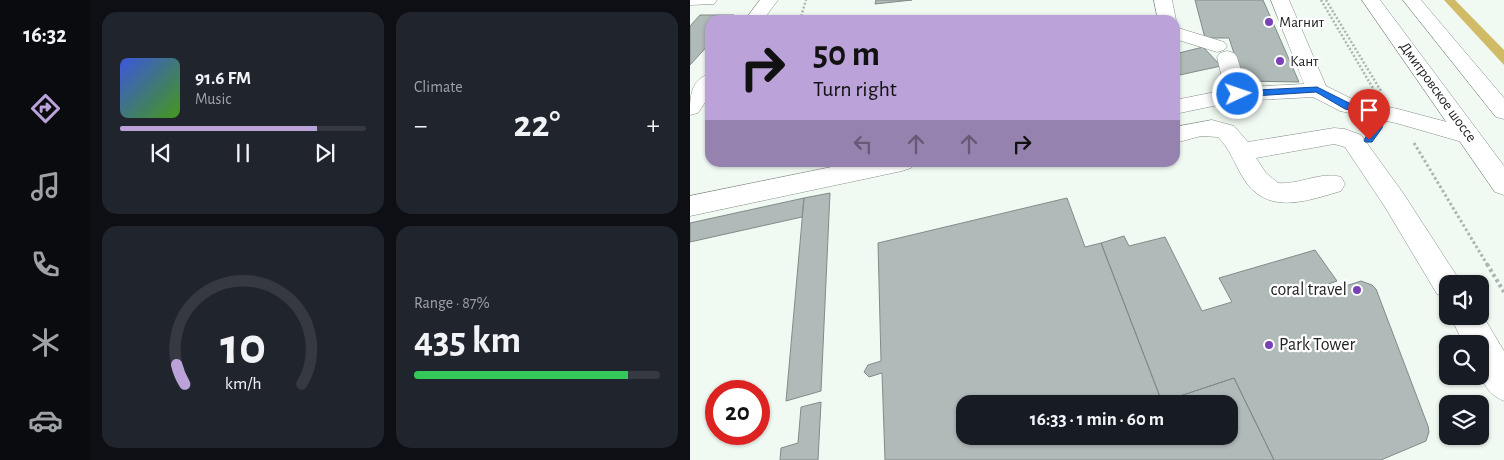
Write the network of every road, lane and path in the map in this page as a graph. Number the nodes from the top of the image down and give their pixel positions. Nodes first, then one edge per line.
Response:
1 (690, 0) edge
2 (708, 0) edge
3 (769, 0) edge
4 (806, 0) edge
5 (1163, 0) edge
6 (1280, 0) edge
7 (1321, 0) edge
8 (1326, 0) edge
9 (1371, 0) edge
10 (1412, 0) edge
11 (758, 15) edge
12 (802, 15) edge
13 (1166, 15) edge
14 (1180, 35) edge
15 (705, 87) edge
16 (1317, 90) junction
17 (1238, 94) junction
18 (1381, 100) junction
19 (1180, 106) edge
20 (690, 108) edge
21 (1504, 112) edge
22 (705, 119) edge
23 (690, 121) edge
24 (1180, 134) edge
25 (1470, 136) junction
26 (1413, 142) dead end
27 (1241, 152) junction
28 (1361, 152) junction
29 (878, 167) edge
30 (1332, 184) dead end
31 (1504, 185) edge
32 (690, 206) edge
33 (1442, 275) edge
34 (1504, 292) edge
35 (1471, 325) edge
36 (1504, 384) edge

1 - 2 main road
3 - 11 main road
4 - 12 path
5 - 13 main road
6 - 16 main road
7 - 18 path
8 - 18 path
9 - 25 main road, Дмитровское шоссе
10 - 21 main road, Дмитровское шоссе
14 - 17 main road
15 - 20 main road
16 - 17 main road
16 - 18 main road
17 - 19 main road
18 - 25 main road
18 - 28 main road
22 - 23 main road
24 - 27 main road
25 - 31 main road, Дмитровское шоссе
26 - 34 path
27 - 28 main road
27 - 30 main road
28 - 33 main road
29 - 32 main road
35 - 36 main road

